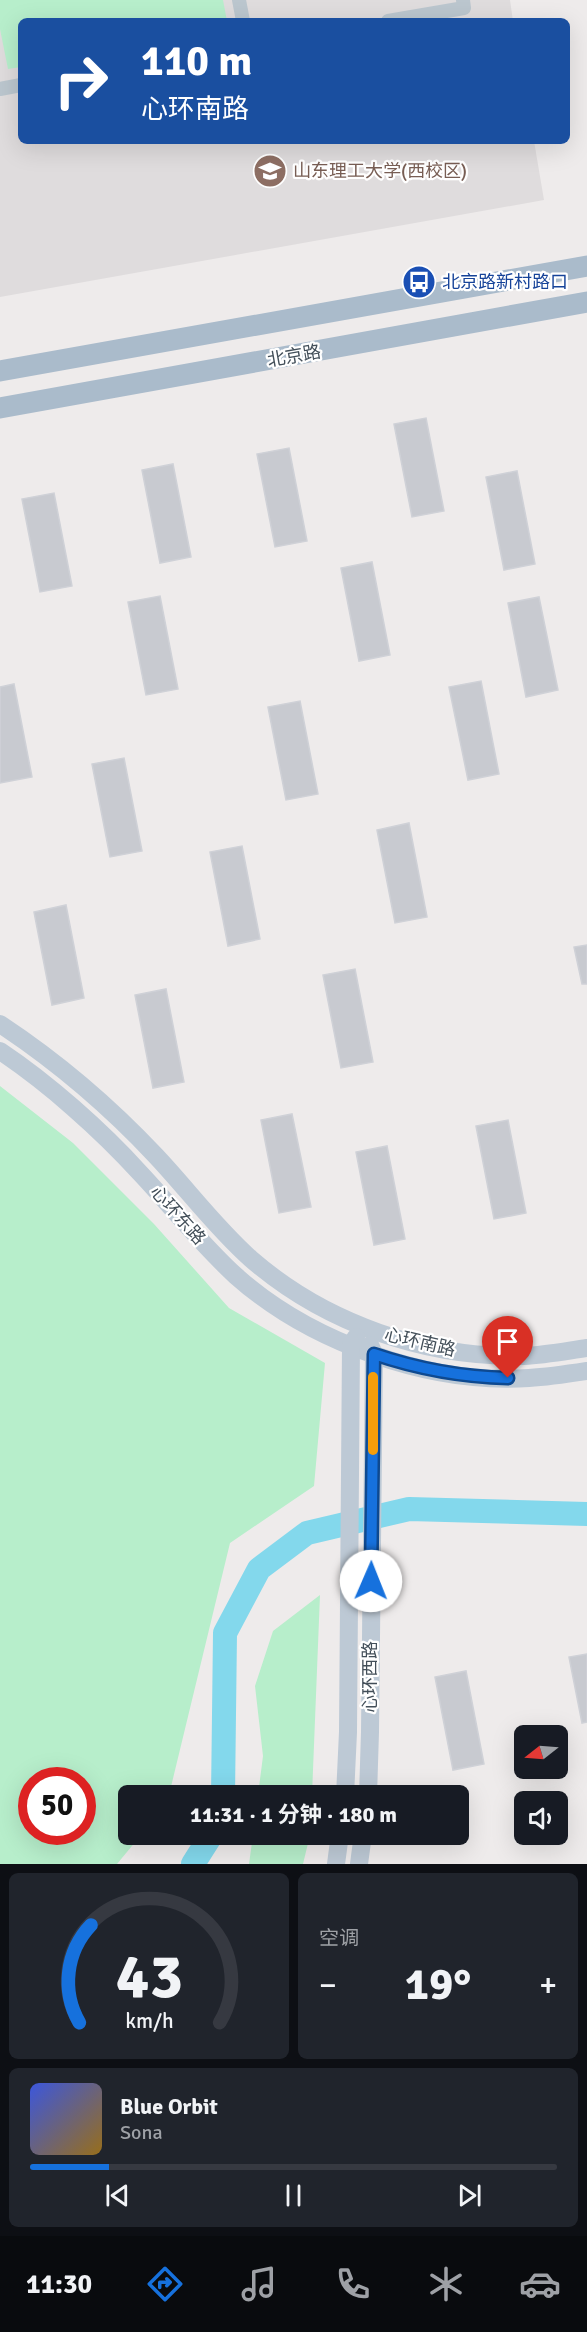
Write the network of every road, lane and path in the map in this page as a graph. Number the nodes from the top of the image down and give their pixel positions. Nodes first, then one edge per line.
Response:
1 (239, 0) edge
2 (463, 4) edge
3 (447, 16) edge
4 (242, 18) edge
5 (423, 18) edge
6 (18, 86) edge
7 (0, 89) edge
8 (587, 266) edge
9 (587, 302) edge
10 (0, 371) edge
11 (0, 408) edge
12 (0, 1024) edge
13 (0, 1051) edge
14 (361, 1328) junction
15 (351, 1345) junction
16 (587, 1347) edge
17 (374, 1354) junction
18 (587, 1371) edge
19 (346, 1785) edge
20 (368, 1785) edge
21 (339, 1845) edge
22 (362, 1845) edge
23 (336, 1864) edge
24 (359, 1864) edge

1 - 4 street
2 - 3 street
3 - 5 street
6 - 7 street
8 - 10 main road, 北京路
9 - 11 main road, 北京路
12 - 14 main road, 心环东路
13 - 15 main road, 心环东路
14 - 15 main road
14 - 16 main road, 心环南路
14 - 17 main road
15 - 17 main road, 心环东路
15 - 19 main road, 心环西路
17 - 18 main road, 心环南路
17 - 20 main road, 心环西路
21 - 23 main road
22 - 24 main road

